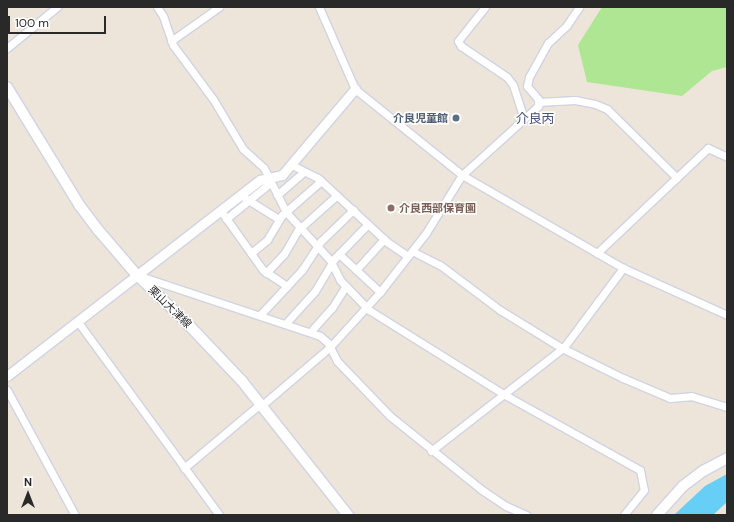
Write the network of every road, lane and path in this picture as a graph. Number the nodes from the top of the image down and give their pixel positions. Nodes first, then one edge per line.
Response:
1 (57, 7) edge
2 (157, 7) edge
3 (219, 7) edge
4 (319, 7) edge
5 (485, 7) edge
6 (579, 7) edge
7 (171, 41) junction
8 (7, 48) edge
9 (7, 87) edge
10 (355, 89) junction
11 (538, 102) junction
12 (524, 118) junction
13 (727, 157) edge
14 (292, 165) junction
15 (303, 172) junction
16 (462, 175) junction
17 (677, 178) junction
18 (269, 180) junction
19 (321, 181) junction
20 (278, 195) junction
21 (337, 195) junction
22 (245, 197) junction
23 (353, 210) junction
24 (286, 212) junction
25 (223, 215) junction
26 (279, 219) junction
27 (368, 224) junction
28 (301, 227) junction
29 (384, 239) junction
30 (318, 245) junction
31 (251, 253) junction
32 (410, 253) junction
33 (597, 253) junction
34 (339, 254) junction
35 (332, 264) junction
36 (623, 268) junction
37 (356, 270) junction
38 (266, 272) junction
39 (136, 274) junction
40 (287, 286) junction
41 (346, 286) junction
42 (380, 292) junction
43 (367, 306) junction
44 (260, 314) junction
45 (727, 315) edge
46 (78, 322) junction
47 (286, 323) junction
48 (310, 331) junction
49 (330, 347) junction
50 (562, 348) junction
51 (7, 376) edge
52 (7, 390) edge
53 (503, 394) junction
54 (260, 405) junction
55 (727, 407) edge
56 (432, 451) junction
57 (727, 458) edge
58 (184, 468) junction
59 (75, 515) edge
60 (218, 515) edge
61 (348, 515) edge
62 (526, 515) edge
63 (624, 515) edge
64 (656, 515) edge

1 - 8 street
2 - 7 street
3 - 7 street
4 - 10 street
5 - 12 street
6 - 11 street
7 - 18 street
9 - 39 main road, 栗山大津線
10 - 14 street
10 - 16 street
11 - 12 street
11 - 17 street
12 - 16 street
13 - 17 street
14 - 15 street
14 - 18 street
15 - 19 street
15 - 20 street
16 - 32 street
16 - 33 street
17 - 33 street
18 - 20 street
18 - 22 street
19 - 21 street
19 - 24 street
20 - 24 street
21 - 23 street
21 - 28 street
22 - 25 street
22 - 26 street
23 - 27 street
23 - 30 street
24 - 26 street
24 - 28 street
25 - 31 street
25 - 39 street
26 - 31 street
27 - 29 street
27 - 34 street
28 - 30 street
28 - 38 street
29 - 32 street
29 - 37 street
30 - 35 street
30 - 40 street
31 - 38 street
32 - 42 street
32 - 50 street
33 - 36 street
34 - 35 street
34 - 37 street
35 - 41 street
35 - 47 street
36 - 45 street
36 - 50 street
37 - 42 street
38 - 40 street
39 - 44 street
39 - 46 street
39 - 54 main road, 栗山大津線
40 - 44 street
41 - 43 street
41 - 48 street
42 - 43 street
43 - 49 street
43 - 53 street
44 - 47 street
46 - 51 street
46 - 58 street
47 - 48 street
48 - 49 street
49 - 54 street
49 - 56 street
50 - 53 street
50 - 55 street
52 - 59 street
53 - 56 street
53 - 63 street
54 - 58 street
54 - 61 main road, 栗山大津線
56 - 62 street
57 - 64 main road
58 - 60 street

